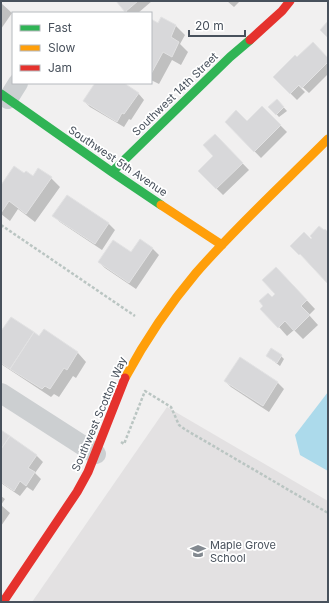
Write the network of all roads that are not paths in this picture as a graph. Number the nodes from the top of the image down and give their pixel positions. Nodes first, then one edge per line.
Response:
1 (290, 1) edge
2 (9, 92) edge
3 (328, 139) edge
4 (112, 172) junction
5 (222, 245) junction
6 (1, 393) edge
7 (96, 454) junction
8 (3, 602) edge

1 - 4 street, Southwest 14th Street
2 - 4 street, Southwest 5th Avenue
3 - 5 street, Southwest Scotton Way
4 - 5 street, Southwest 5th Avenue
5 - 7 street, Southwest Scotton Way
6 - 7 street
7 - 8 street, Southwest Scotton Way

